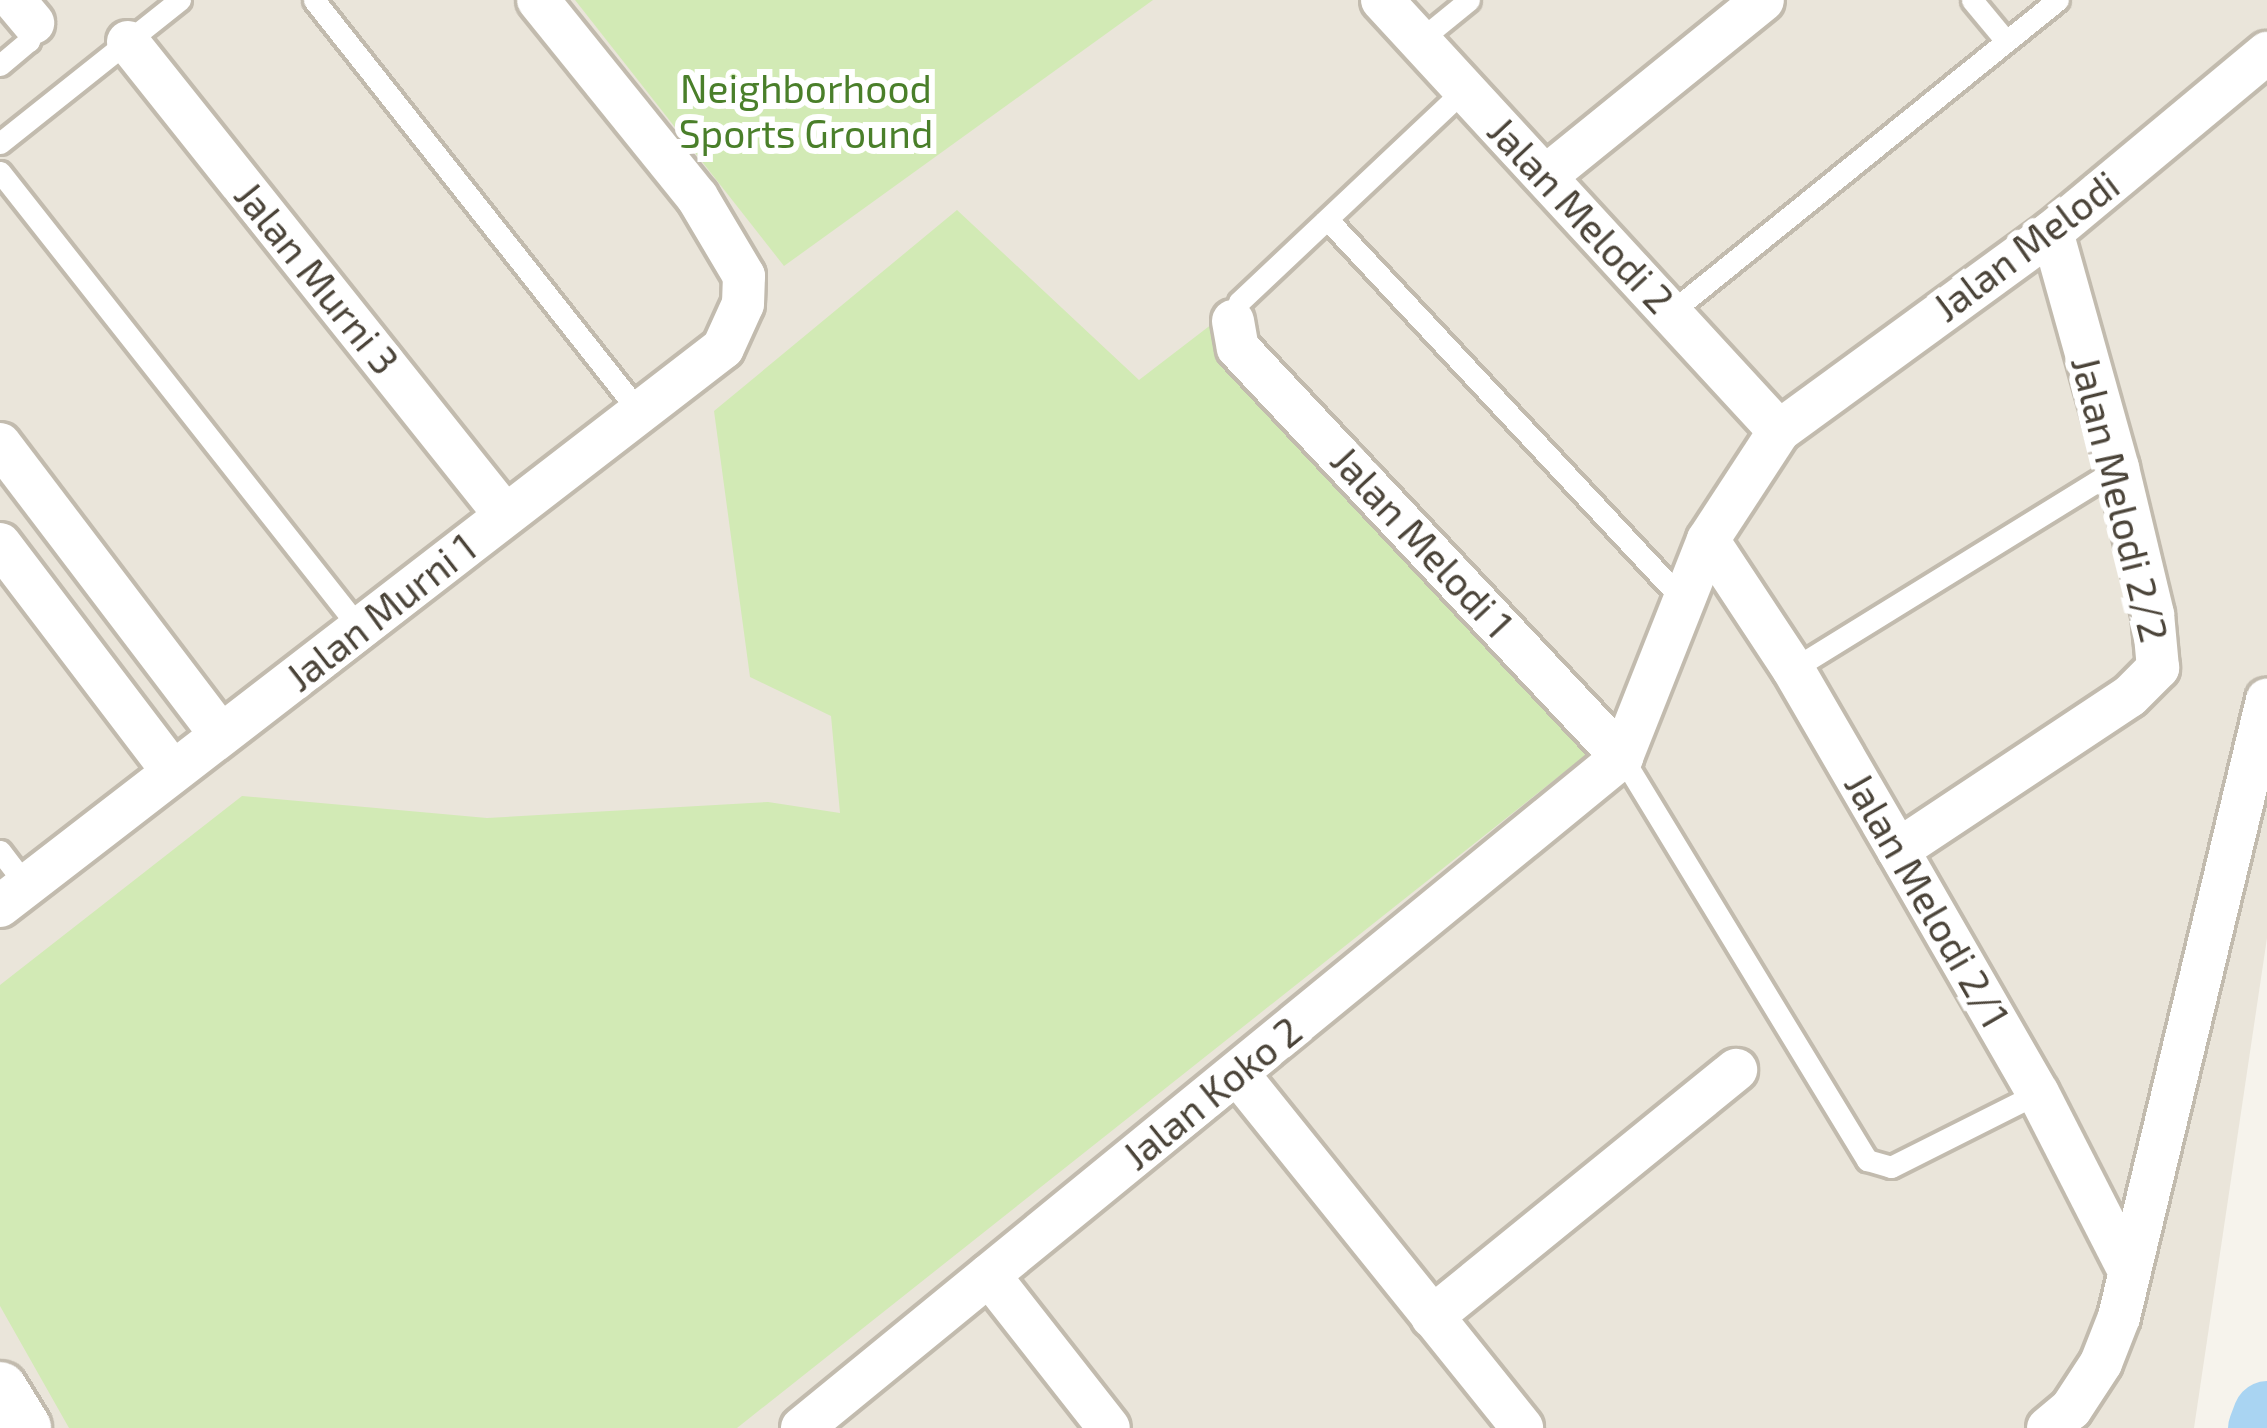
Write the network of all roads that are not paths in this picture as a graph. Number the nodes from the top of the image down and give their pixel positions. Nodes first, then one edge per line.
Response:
1 (180, 0) edge
2 (314, 0) edge
3 (538, 0) edge
4 (1382, 0) edge
5 (1469, 0) edge
6 (1763, 0) edge
7 (1972, 0) edge
8 (2058, 0) edge
9 (23, 12) edge
10 (1420, 40) junction
11 (2006, 41) junction
12 (128, 42) junction
13 (2267, 53) edge
14 (0, 65) edge
15 (1465, 89) junction
16 (0, 143) edge
17 (0, 172) edge
18 (1546, 176) junction
19 (1328, 219) junction
20 (2052, 232) junction
21 (1671, 312) junction
22 (1233, 321) joint
23 (641, 414) junction
24 (1779, 430) junction
25 (0, 445) edge
26 (2118, 468) junction
27 (506, 514) junction
28 (1708, 540) junction
29 (0, 544) edge
30 (1684, 601) junction
31 (361, 630) junction
32 (1793, 670) junction
33 (2267, 700) edge
34 (221, 734) junction
35 (1622, 757) junction
36 (172, 771) junction
37 (1898, 850) junction
38 (0, 851) edge
39 (13, 896) edge
40 (1736, 1070) dead end
41 (1237, 1072) junction
42 (2038, 1094) junction
43 (2128, 1269) junction
44 (989, 1275) junction
45 (1432, 1317) junction
46 (0, 1389) edge
47 (25, 1428) edge
48 (802, 1428) edge
49 (1108, 1428) edge
50 (1522, 1428) edge
51 (2048, 1428) edge

1 - 12 lane
2 - 23 lane
3 - 23 street, Jalan Murni 1
4 - 10 street, Jalan Melodi 2
5 - 10 lane
6 - 18 street
7 - 11 lane
8 - 11 lane
9 - 14 lane
10 - 15 street, Jalan Melodi 2
11 - 21 lane
12 - 16 lane
12 - 27 street, Jalan Murni 3
13 - 20 street, Jalan Melodi
15 - 18 street, Jalan Melodi 2
15 - 19 lane
17 - 31 lane
18 - 21 street, Jalan Melodi 2
19 - 22 lane
19 - 30 lane
20 - 24 street, Jalan Melodi
20 - 26 street, Jalan Melodi 2/2
21 - 24 street, Jalan Melodi 2
22 - 35 street, Jalan Melodi 1
23 - 27 street, Jalan Murni 1
24 - 28 street
25 - 34 street
26 - 32 lane
26 - 37 street, Jalan Melodi 2/2
27 - 31 street, Jalan Murni 1
28 - 30 street
28 - 32 street, Jalan Melodi 2/1
29 - 36 street
30 - 35 street
31 - 34 street, Jalan Murni 1
32 - 37 street, Jalan Melodi 2/1
33 - 43 street
34 - 36 street, Jalan Murni 1
35 - 41 street, Jalan Koko 2
35 - 42 lane
36 - 39 street, Jalan Murni 1
37 - 42 street, Jalan Melodi 2/1
38 - 39 lane
40 - 45 street
41 - 44 street, Jalan Koko 2
41 - 45 street
42 - 43 street, Jalan Melodi 2/1
43 - 51 street
44 - 48 street, Jalan Koko 2
44 - 49 street
45 - 50 street
46 - 47 street

